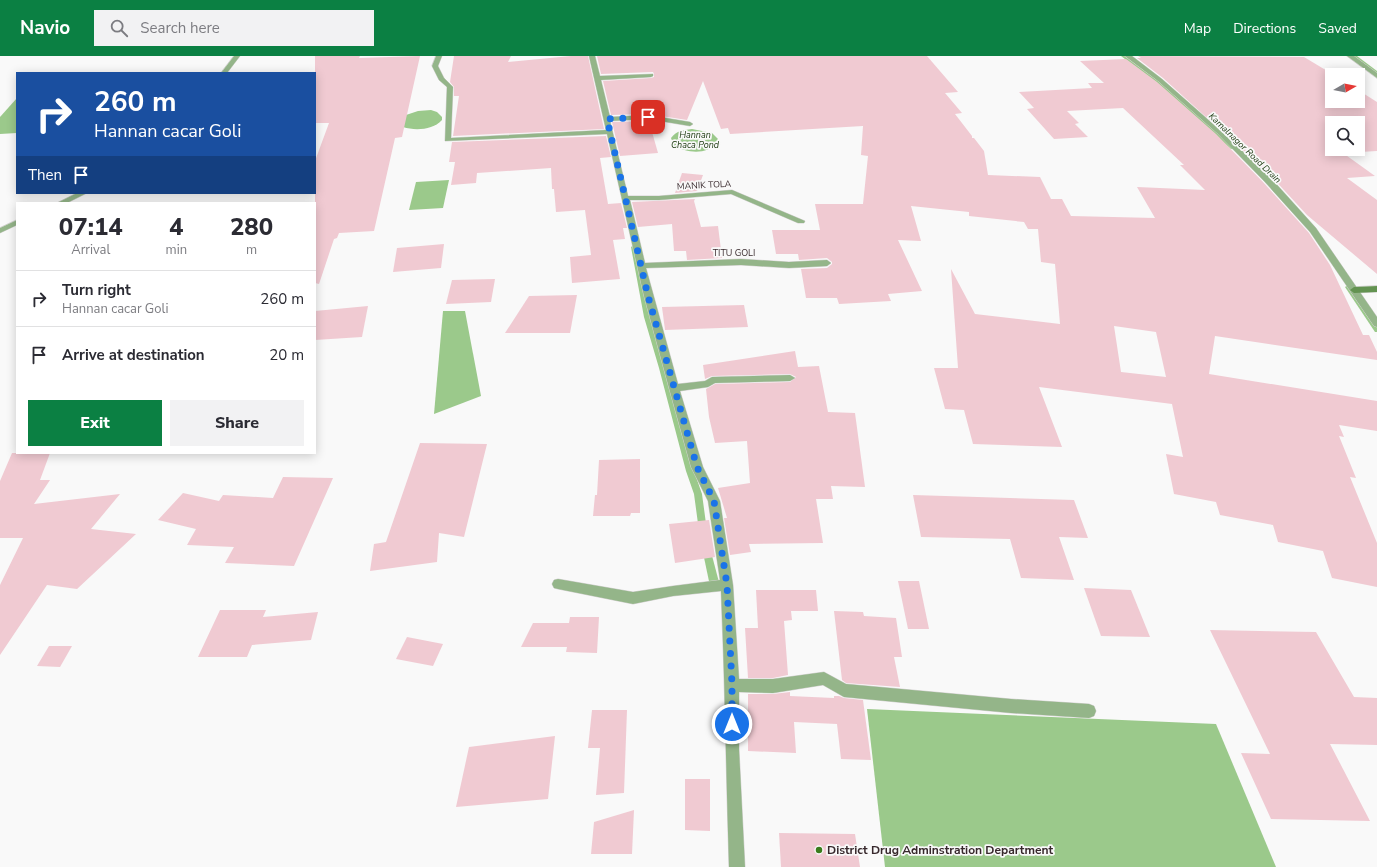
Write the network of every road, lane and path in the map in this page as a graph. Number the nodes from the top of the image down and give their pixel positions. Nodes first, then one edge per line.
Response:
1 (237, 56) edge
2 (439, 56) edge
3 (592, 56) edge
4 (1128, 56) edge
5 (1350, 56) edge
6 (225, 72) edge
7 (651, 75) dead end
8 (1377, 76) edge
9 (597, 78) junction
10 (607, 119) junction
11 (690, 124) dead end
12 (610, 132) junction
13 (81, 194) edge
14 (626, 198) junction
15 (63, 202) edge
16 (801, 221) dead end
17 (16, 223) edge
18 (0, 231) edge
19 (828, 263) dead end
20 (641, 266) junction
21 (1377, 289) edge
22 (1354, 290) junction
23 (1377, 324) edge
24 (790, 378) dead end
25 (674, 388) junction
26 (558, 584) dead end
27 (727, 585) junction
28 (732, 684) junction
29 (1088, 711) dead end
30 (737, 867) edge

1 - 6 street
2 - 12 street
3 - 9 street
4 - 22 street
5 - 8 street
7 - 9 street
9 - 10 street
10 - 11 street
10 - 12 street
12 - 14 street
13 - 15 street
14 - 16 street, MANIK TOLA
14 - 20 street
17 - 18 street
19 - 20 street, TITU GOLI
20 - 25 street
21 - 22 main road
22 - 23 street
24 - 25 street
25 - 27 street
26 - 27 street
27 - 28 street
28 - 29 street
28 - 30 street

